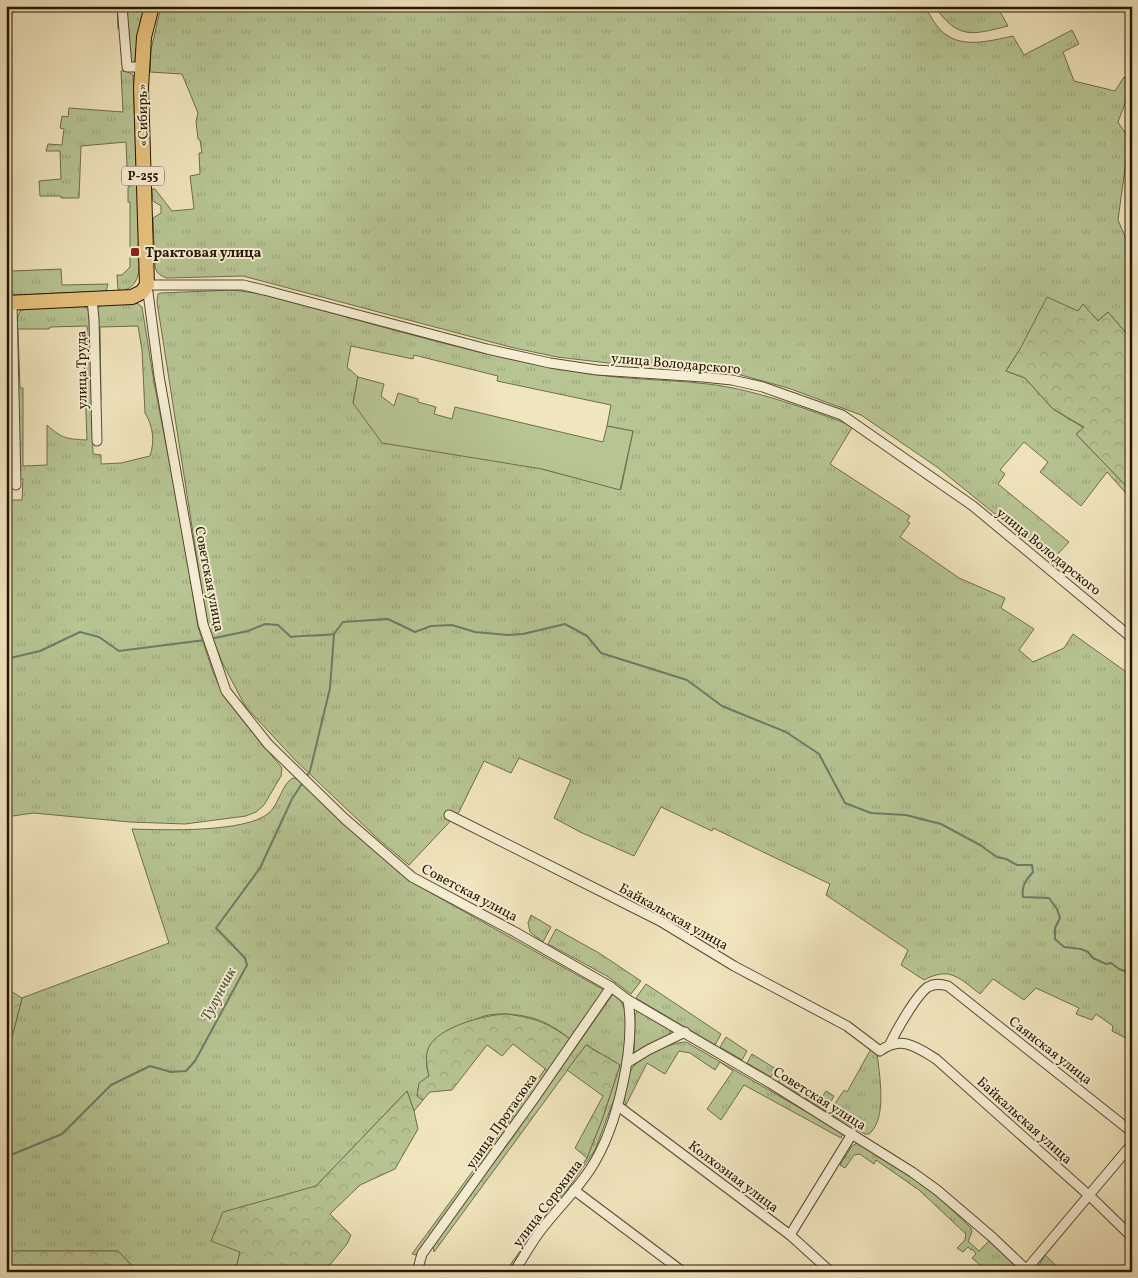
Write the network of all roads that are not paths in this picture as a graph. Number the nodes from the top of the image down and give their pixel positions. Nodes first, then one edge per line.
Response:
1 (122, 6) edge
2 (152, 6) edge
3 (142, 67) junction
4 (147, 271) junction
5 (162, 285) junction
6 (144, 294) junction
7 (92, 299) junction
8 (9, 303) edge
9 (97, 441) dead end
10 (16, 485) dead end
11 (1132, 638) edge
12 (449, 815) dead end
13 (610, 987) junction
14 (628, 1000) junction
15 (684, 1032) junction
16 (890, 1044) junction
17 (627, 1063) junction
18 (618, 1106) junction
19 (1132, 1132) edge
20 (852, 1134) junction
21 (1132, 1144) edge
22 (574, 1190) junction
23 (1089, 1196) junction
24 (790, 1235) junction
25 (1132, 1236) edge
26 (1028, 1271) edge
27 (417, 1272) edge
28 (514, 1272) edge
29 (683, 1272) edge
30 (831, 1272) edge

1 - 3 street
2 - 3 highway, «Сибирь» / Р-255
3 - 4 highway, «Сибирь» / Р-255
4 - 5 street
4 - 6 highway, «Сибирь» / Р-255
5 - 6 street, улица Володарского
5 - 6 street
5 - 11 street, улица Володарского
6 - 7 highway
6 - 13 street, Советская улица
7 - 8 highway
7 - 9 street, улица Труда
8 - 10 street
12 - 16 street, Байкальская улица
13 - 14 street, Советская улица
13 - 27 street, улица Протасюка
14 - 15 street, Советская улица
14 - 17 street, улица Сорокина
15 - 17 street
15 - 20 street, Советская улица
16 - 19 street, Саянская улица
16 - 23 street, Байкальская улица
17 - 18 street, улица Сорокина
18 - 22 street, улица Сорокина
18 - 24 street, Колхозная улица
20 - 24 street
20 - 26 street, Советская улица
21 - 23 street
22 - 28 street, улица Сорокина
22 - 29 street
23 - 25 street, Байкальская улица
23 - 26 street
24 - 30 street, Колхозная улица

